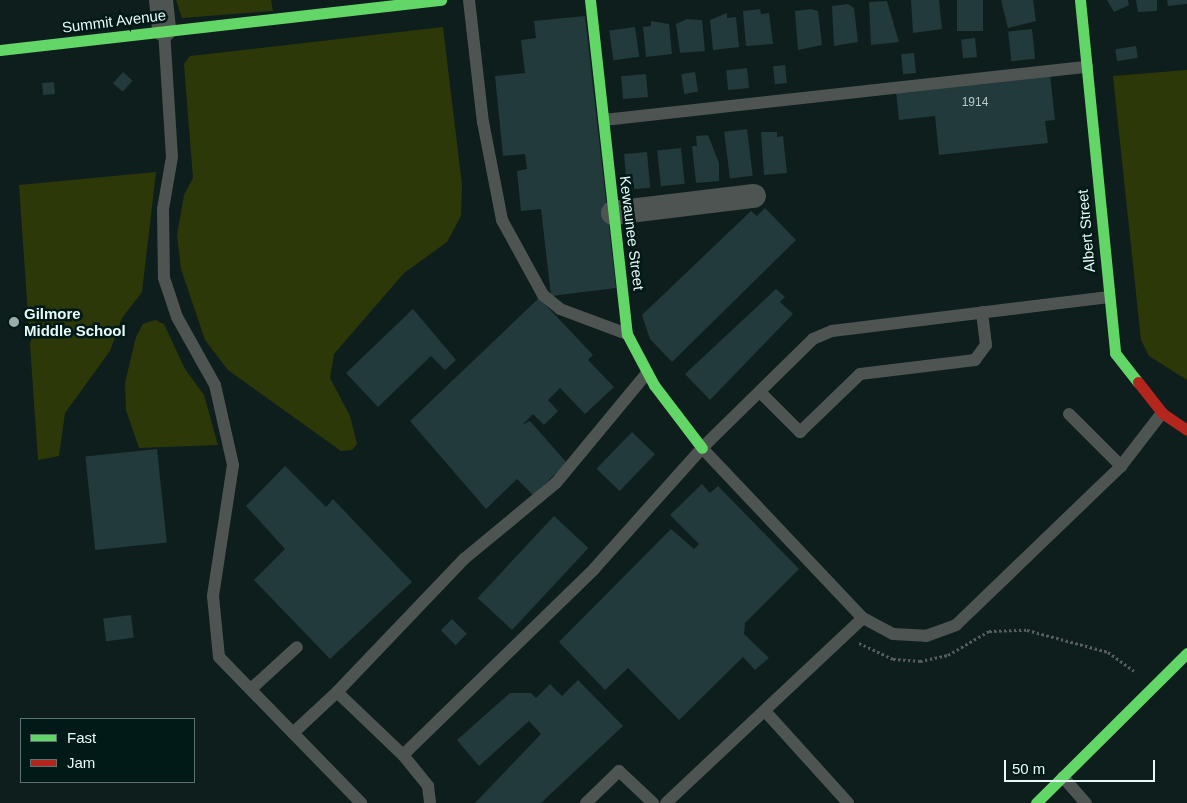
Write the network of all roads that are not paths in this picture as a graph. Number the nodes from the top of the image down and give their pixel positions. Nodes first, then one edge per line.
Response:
1 (161, 0) edge
2 (441, 0) edge
3 (470, 0) edge
4 (590, 0) edge
5 (1080, 0) edge
6 (164, 30) junction
7 (0, 50) edge
8 (1087, 66) junction
9 (604, 120) junction
10 (754, 196) dead end
11 (612, 213) junction
12 (1107, 297) junction
13 (982, 312) junction
14 (627, 334) junction
15 (647, 373) junction
16 (760, 392) junction
17 (1162, 413) junction
18 (1069, 414) dead end
19 (1187, 430) edge
20 (702, 448) junction
21 (1121, 466) junction
22 (863, 618) junction
23 (297, 647) dead end
24 (1187, 653) edge
25 (251, 689) junction
26 (337, 692) junction
27 (765, 711) junction
28 (293, 733) junction
29 (404, 756) junction
30 (1063, 777) junction
31 (361, 803) edge
32 (430, 803) edge
33 (586, 803) edge
34 (652, 803) edge
35 (666, 803) edge
36 (848, 803) edge
37 (1036, 803) edge
38 (1086, 803) edge

1 - 6 street
2 - 6 street, Summit Avenue
3 - 14 lane
4 - 9 street, Kewaunee Street
5 - 8 street, Albert Street
6 - 7 street, Summit Avenue
6 - 25 lane
8 - 9 lane
8 - 12 street, Albert Street
9 - 11 street, Kewaunee Street
10 - 11 street
11 - 14 street, Kewaunee Street
12 - 13 lane
12 - 17 street, Albert Street
13 - 16 lane
13 - 16 lane
14 - 15 street, Kewaunee Street
15 - 20 street, Kewaunee Street
15 - 26 lane
16 - 20 lane
17 - 19 street, Albert Street
17 - 21 lane
18 - 21 lane
20 - 22 lane
20 - 29 lane
21 - 22 lane
22 - 27 lane
23 - 25 lane
24 - 30 street
25 - 28 lane
26 - 28 lane
26 - 29 lane
27 - 35 lane
27 - 36 lane
28 - 31 lane
29 - 32 lane
30 - 37 street
30 - 38 lane
33 - 34 lane

